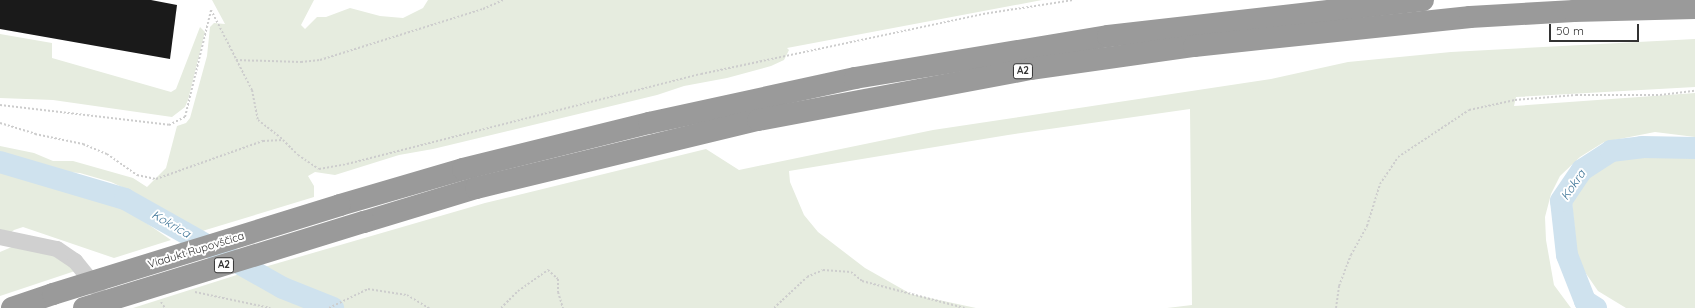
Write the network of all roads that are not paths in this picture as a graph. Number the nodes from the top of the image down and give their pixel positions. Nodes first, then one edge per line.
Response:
1 (1423, 0) edge
2 (1695, 8) edge
3 (3, 241) edge
4 (12, 308) edge
5 (84, 308) edge
6 (113, 308) edge

1 - 4 highway, Viadukt Rupovščica / A2, bridge
2 - 5 highway, Viadukt Rupovščica / A2, bridge
3 - 6 street

